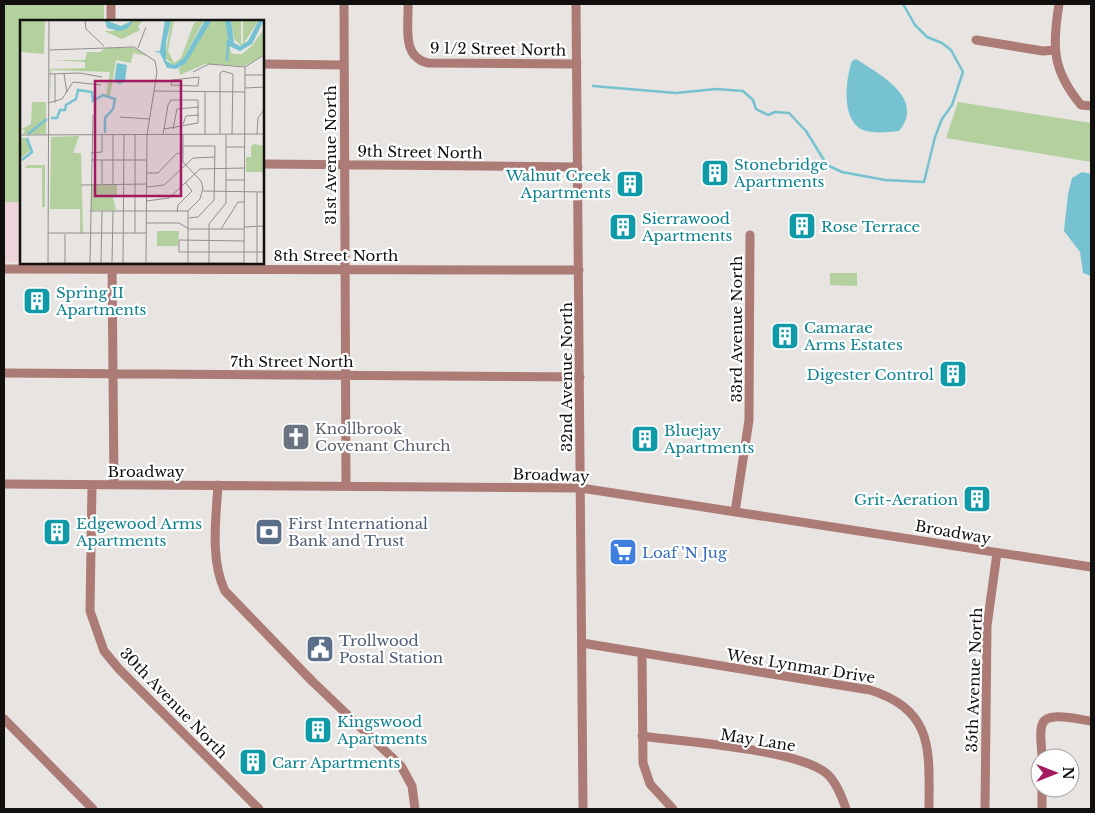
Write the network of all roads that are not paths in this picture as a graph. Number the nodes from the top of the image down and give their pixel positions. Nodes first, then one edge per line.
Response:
1 (110, 4) edge
2 (344, 4) edge
3 (408, 4) edge
4 (576, 4) edge
5 (1059, 4) edge
6 (111, 20) edge
7 (976, 40) dead end
8 (1054, 50) junction
9 (264, 64) edge
10 (577, 64) junction
11 (344, 65) junction
12 (1091, 106) edge
13 (264, 164) edge
14 (344, 165) junction
15 (578, 167) junction
16 (750, 235) dead end
17 (112, 266) edge
18 (4, 269) edge
19 (345, 269) junction
20 (579, 270) junction
21 (4, 373) edge
22 (113, 374) junction
23 (345, 374) junction
24 (580, 377) junction
25 (4, 484) edge
26 (92, 485) junction
27 (114, 485) junction
28 (218, 486) junction
29 (346, 486) junction
30 (581, 488) junction
31 (735, 512) junction
32 (997, 553) junction
33 (1091, 567) edge
34 (582, 643) junction
35 (642, 654) junction
36 (4, 719) edge
37 (1091, 721) edge
38 (642, 736) junction
39 (1042, 748) edge
40 (93, 809) edge
41 (259, 809) edge
42 (415, 809) edge
43 (583, 809) edge
44 (673, 809) edge
45 (846, 809) edge
46 (929, 809) edge
47 (985, 809) edge

1 - 6 street
2 - 11 street, 31st Avenue North
3 - 10 street, 9 1/2 Street North
4 - 10 street, 32nd Avenue North
5 - 8 street
7 - 8 street
8 - 12 street
9 - 11 street
10 - 15 street, 32nd Avenue North
11 - 14 street, 31st Avenue North
13 - 14 street, 9th Street North
14 - 15 street, 9th Street North
14 - 19 street, 31st Avenue North
15 - 20 street, 32nd Avenue North
16 - 31 street, 33rd Avenue North
17 - 18 street, 8th Street North
17 - 19 street, 8th Street North
17 - 22 street
19 - 20 street, 8th Street North
19 - 23 street, 31st Avenue North
20 - 24 street, 32nd Avenue North
21 - 22 street, 7th Street North
22 - 23 street, 7th Street North
22 - 27 street
23 - 24 street, 7th Street North
23 - 29 street, 31st Avenue North
24 - 30 street, 32nd Avenue North
25 - 26 street, Broadway
26 - 27 street, Broadway
26 - 41 street, 30th Avenue North
27 - 28 street, Broadway
28 - 29 street, Broadway
28 - 42 street
29 - 30 street, Broadway
30 - 31 street, Broadway
30 - 34 street, 32nd Avenue North
31 - 32 street, Broadway
32 - 33 street, Broadway
32 - 47 street, 35th Avenue North
34 - 35 street, West Lynmar Drive
34 - 43 street, 32nd Avenue North
35 - 38 street
35 - 46 street, West Lynmar Drive
36 - 40 street
37 - 39 street
38 - 44 street
38 - 45 street, May Lane

